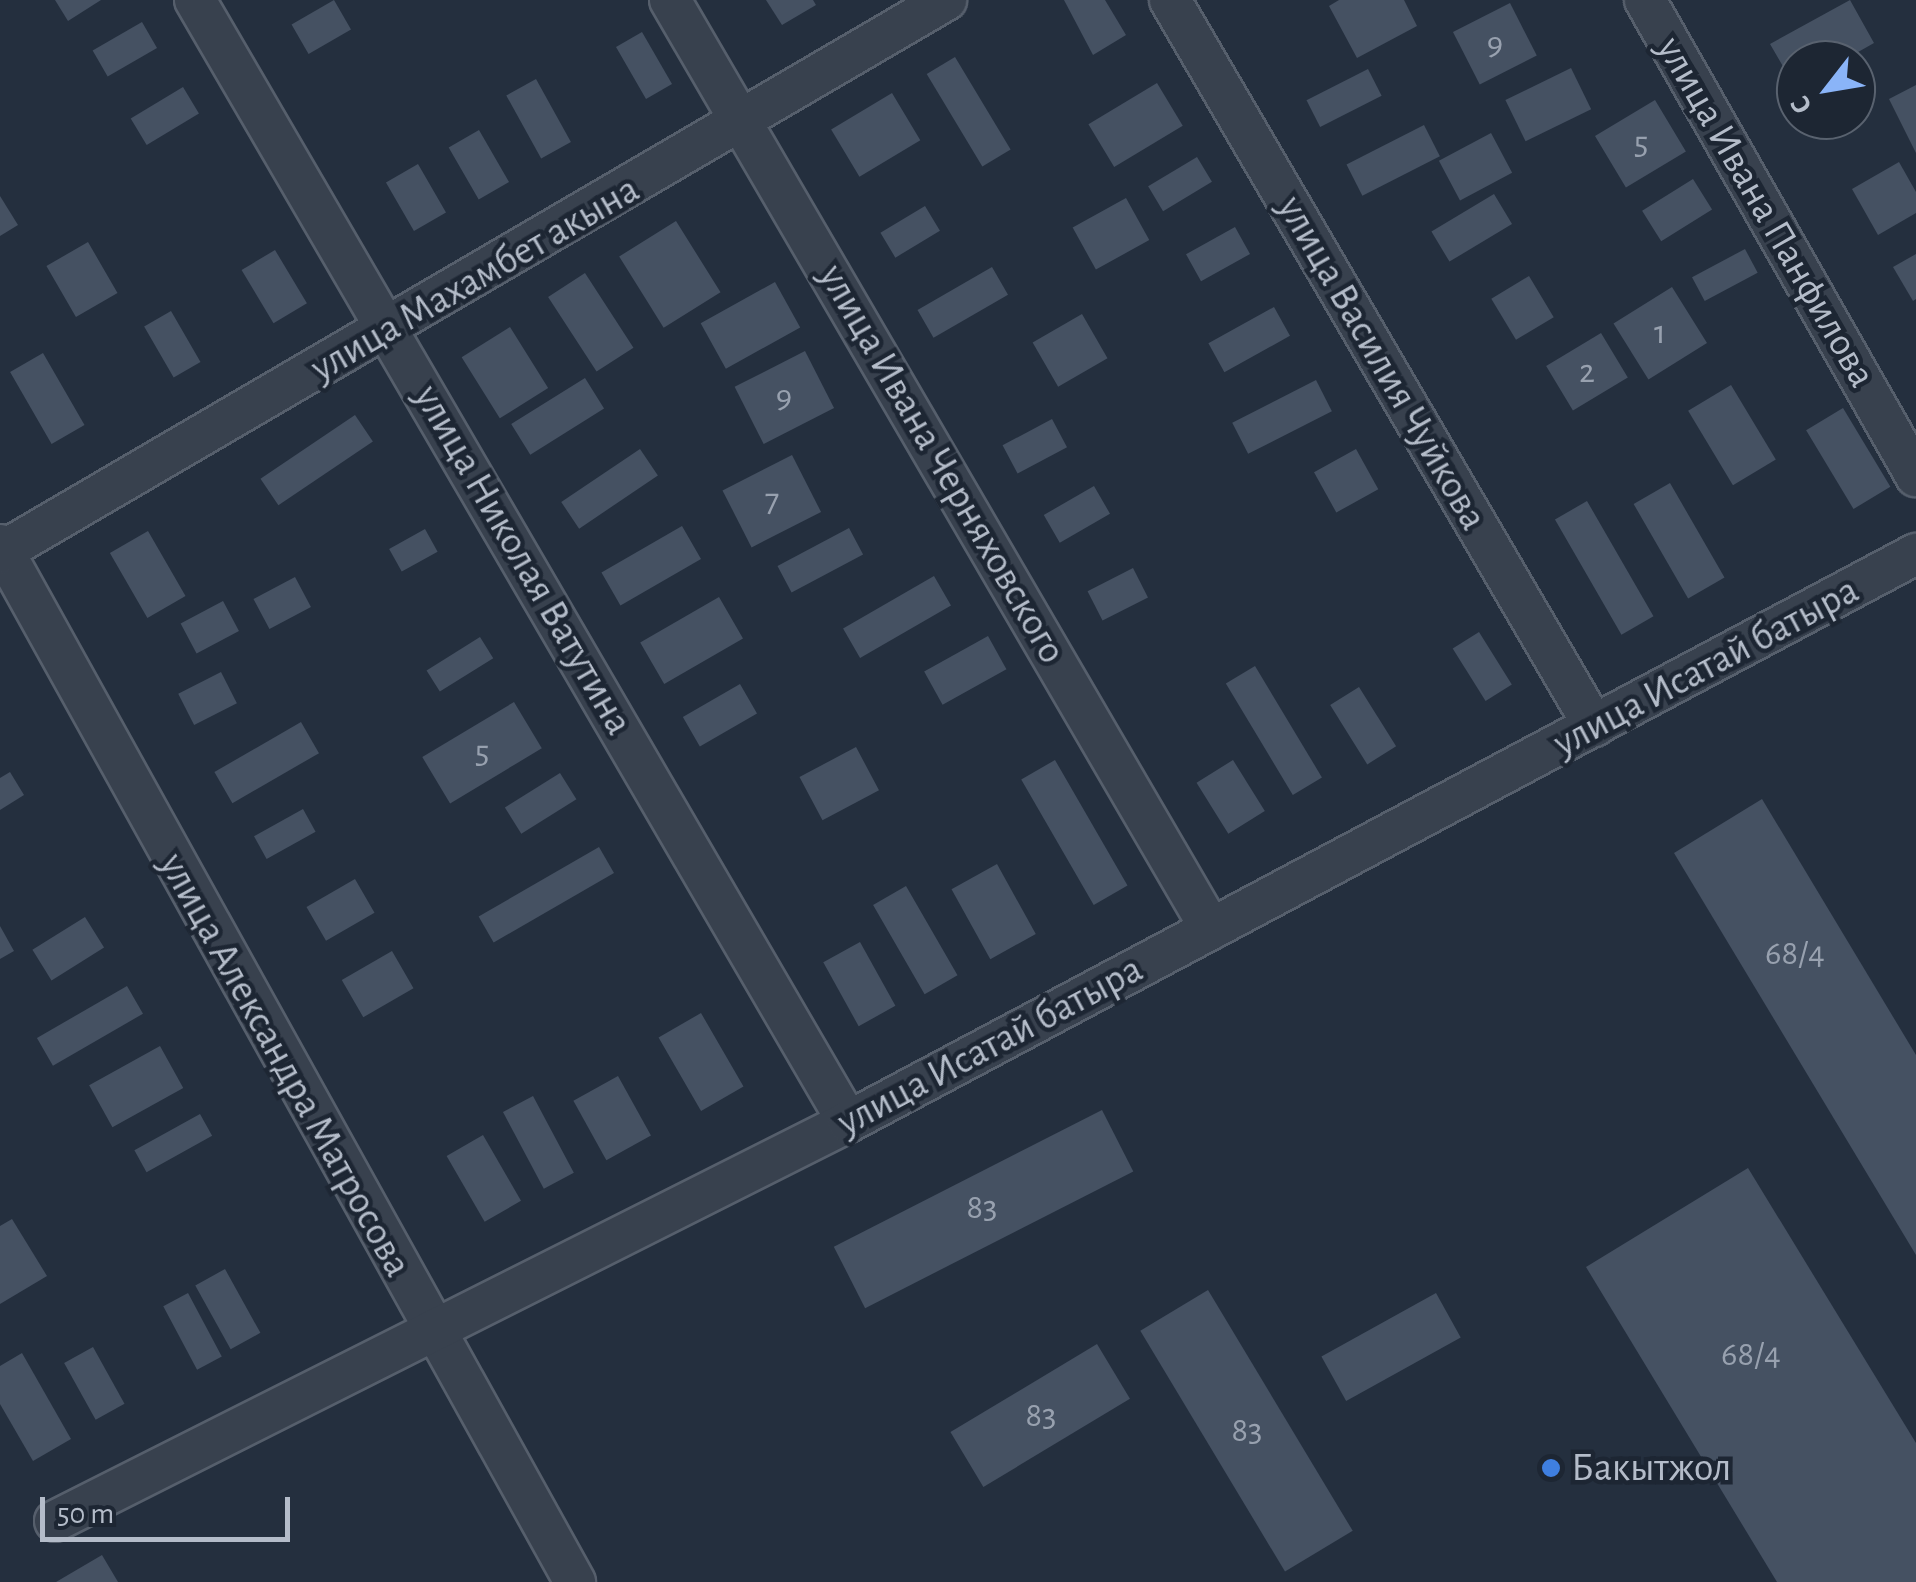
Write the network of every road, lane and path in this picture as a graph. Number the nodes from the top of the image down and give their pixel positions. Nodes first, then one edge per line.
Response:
1 (195, 0) edge
2 (670, 0) edge
3 (946, 0) edge
4 (1170, 0) edge
5 (1645, 0) edge
6 (744, 122) junction
7 (390, 330) junction
8 (1916, 476) edge
9 (1, 550) edge
10 (1916, 554) edge
11 (1594, 726) junction
12 (1211, 929) junction
13 (848, 1122) junction
14 (433, 1334) junction
15 (55, 1520) dead end
16 (575, 1582) edge

1 - 7 street, улица Николая Ватутина
2 - 6 street, улица Ивана Черняховского
3 - 6 street, улица Махамбет акына
4 - 11 street, улица Василия Чуйкова
5 - 8 street, улица Ивана Панфилова
6 - 7 street, улица Махамбет акына
6 - 12 street, улица Ивана Черняховского
7 - 9 street, улица Махамбет акына
7 - 13 street, улица Николая Ватутина
9 - 14 street, улица Александра Матросова
10 - 11 street, улица Исатай батыра
11 - 12 street, улица Исатай батыра
12 - 13 street, улица Исатай батыра
13 - 14 street, улица Исатай батыра
14 - 15 street, улица Исатай батыра
14 - 16 street, улица Александра Матросова

